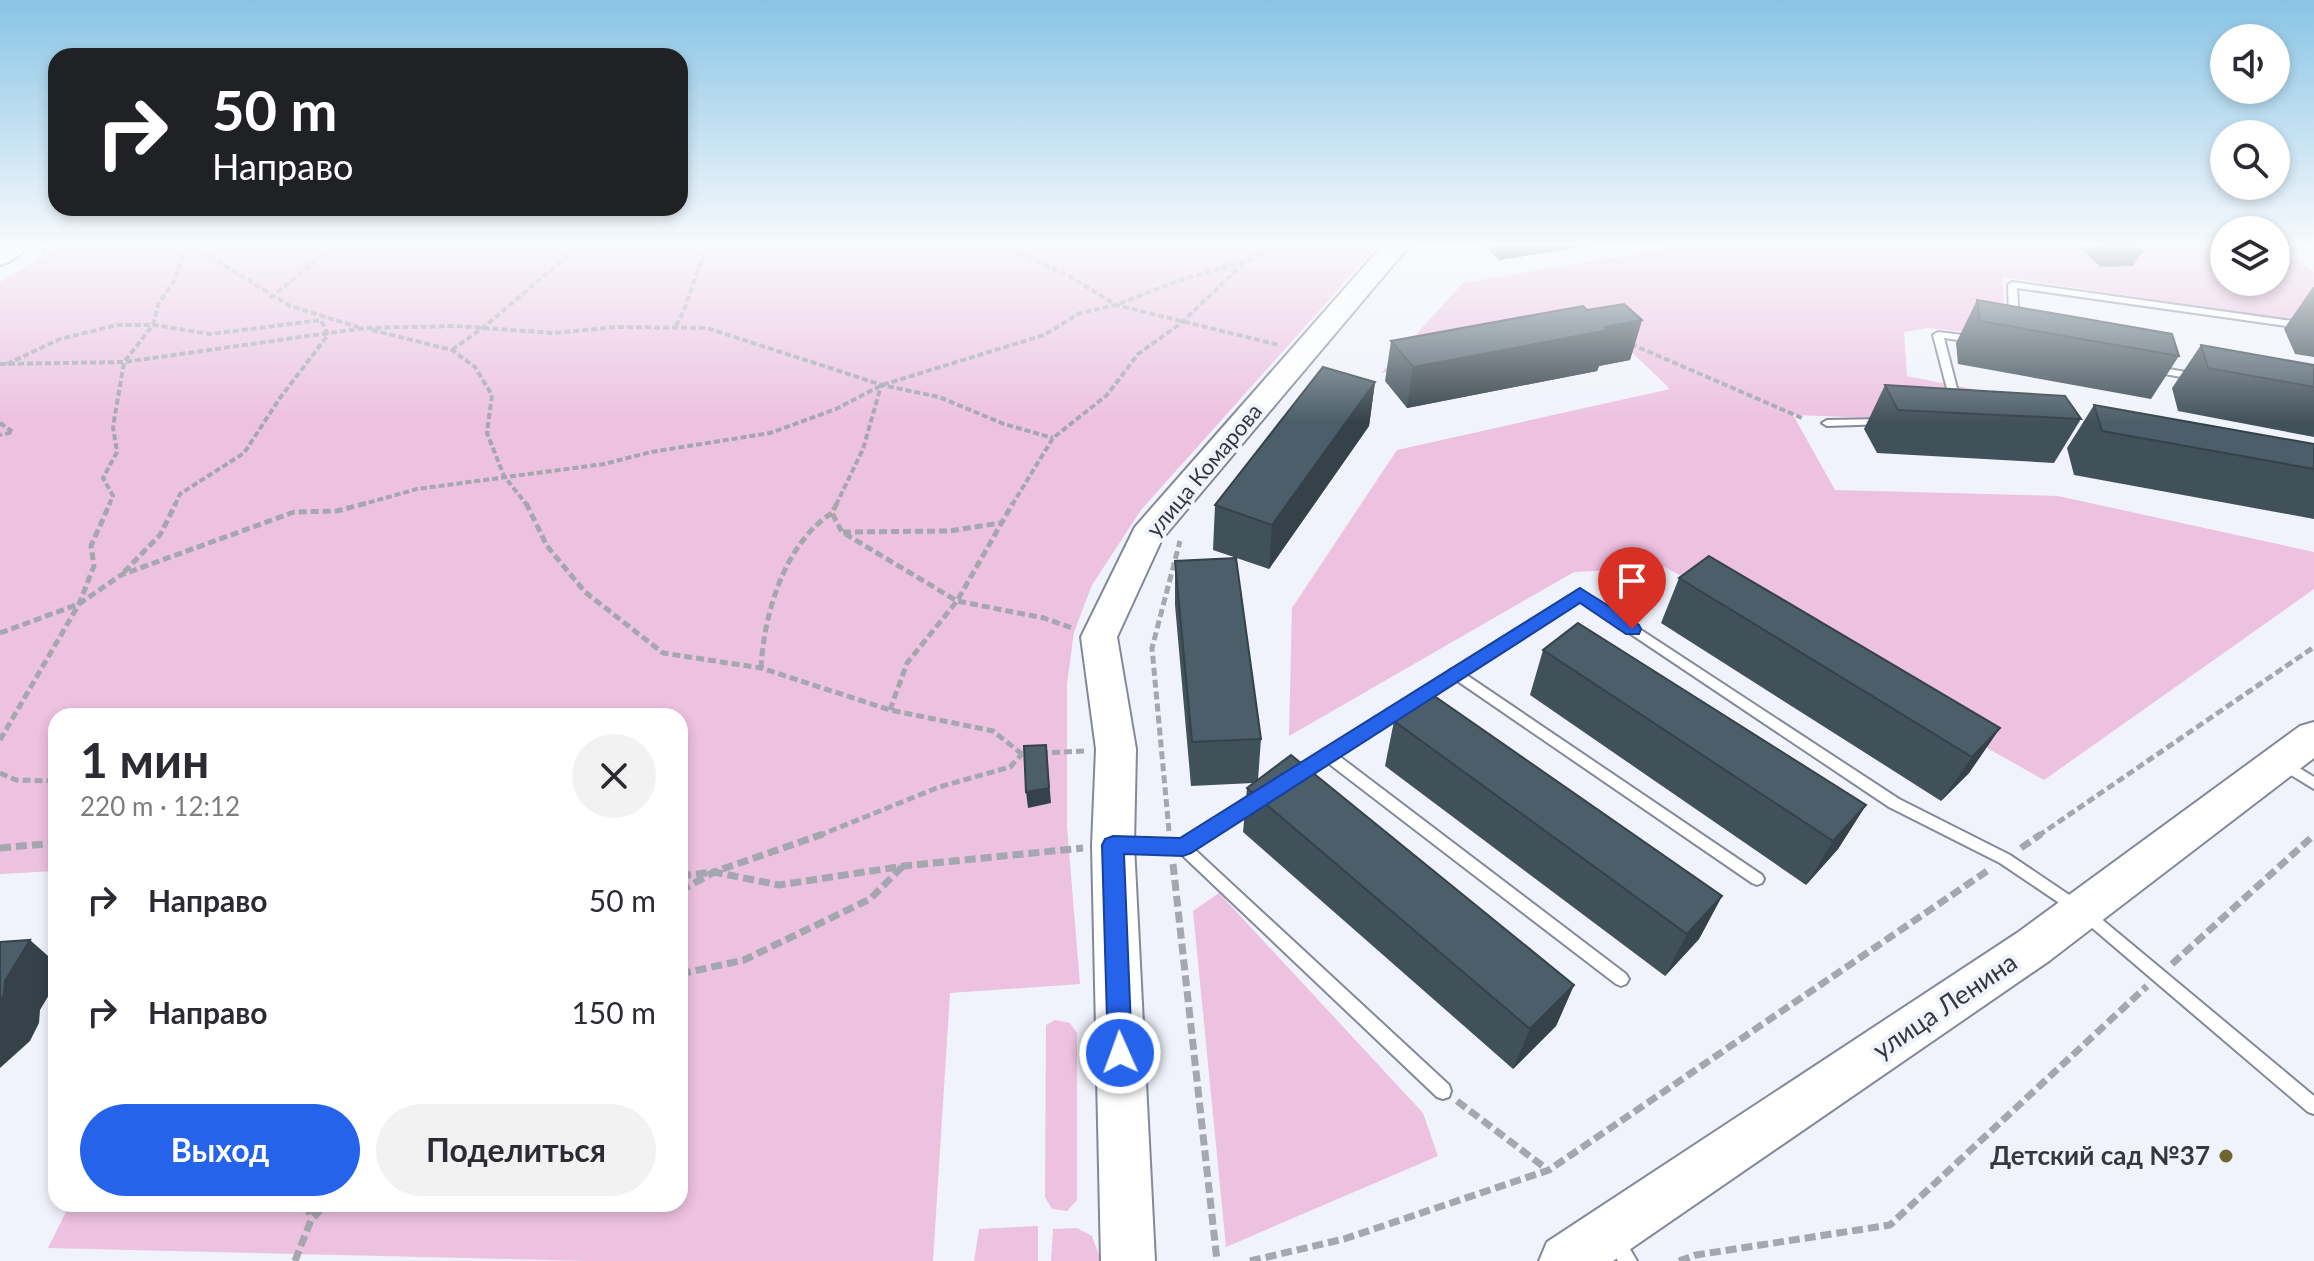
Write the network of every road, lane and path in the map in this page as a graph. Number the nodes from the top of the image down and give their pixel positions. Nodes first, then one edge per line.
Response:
1 (158, 305) edge
2 (286, 305) edge
3 (510, 305) edge
4 (688, 305) edge
5 (1116, 305) joint
6 (1199, 305) edge
7 (1346, 305) edge
8 (2013, 305) edge
9 (2155, 305) edge
10 (321, 320) junction
11 (1181, 323) junction
12 (153, 325) junction
13 (676, 326) junction
14 (484, 327) junction
15 (2314, 327) edge
16 (365, 328) junction
17 (2014, 329) edge
18 (328, 335) junction
19 (1984, 340) edge
20 (1631, 344) edge
21 (452, 350) junction
22 (1303, 355) junction
23 (124, 362) junction
24 (3, 364) edge
25 (2141, 367) edge
26 (2204, 378) edge
27 (882, 385) junction
28 (1802, 418) dead end
29 (1960, 420) edge
30 (1902, 421) edge
31 (0, 423) edge
32 (1827, 423) dead end
33 (0, 435) edge
34 (1053, 438) junction
35 (504, 476) junction
36 (832, 513) junction
37 (1001, 523) junction
38 (1188, 531) dead end
39 (842, 532) junction
40 (121, 575) junction
41 (957, 601) junction
42 (79, 604) junction
43 (0, 633) edge
44 (1099, 637) junction
45 (2314, 647) edge
46 (761, 668) junction
47 (1454, 673) junction
48 (890, 710) junction
49 (0, 740) edge
50 (1116, 749) junction
51 (1022, 754) junction
52 (1329, 756) junction
53 (2303, 761) edge
54 (0, 773) edge
55 (48, 781) edge
56 (1289, 781) edge
57 (1276, 789) edge
58 (2314, 835) edge
59 (48, 844) edge
60 (1113, 845) junction
61 (1177, 847) junction
62 (0, 848) edge
63 (2005, 859) junction
64 (904, 866) junction
65 (714, 872) junction
66 (688, 875) edge
67 (1757, 879) dead end
68 (688, 887) edge
69 (2082, 911) junction
70 (688, 972) edge
71 (2157, 977) junction
72 (1621, 979) dead end
73 (1443, 1091) joint
74 (2314, 1106) edge
75 (1549, 1170) junction
76 (309, 1212) edge
77 (318, 1212) edge
78 (311, 1220) junction
79 (1620, 1247) edge
80 (295, 1261) edge
81 (1128, 1261) edge
82 (1217, 1261) edge
83 (1250, 1261) edge
84 (1566, 1261) edge
85 (1679, 1261) edge

1 - 12 path
2 - 10 path
3 - 14 path
4 - 13 path
5 - 11 path
5 - 27 path
6 - 11 path
7 - 22 street, улица Комарова
8 - 17 lane
9 - 15 lane
10 - 12 path
10 - 16 path
10 - 18 path
11 - 22 path
11 - 34 path
12 - 23 path
12 - 24 path
13 - 14 path
13 - 27 path
14 - 16 path
14 - 21 path
16 - 18 path
16 - 21 path
18 - 23 path
18 - 40 path
19 - 29 lane
20 - 28 path
21 - 35 path
22 - 44 street, улица Комарова
23 - 24 path
23 - 42 path
25 - 26 lane
27 - 34 path
27 - 35 path
27 - 36 path
30 - 32 lane
31 - 33 path
34 - 37 path
35 - 40 path
35 - 46 path
36 - 39 path
36 - 46 path
37 - 39 path
37 - 41 path
38 - 61 path
39 - 41 path
40 - 42 path
41 - 44 path
41 - 48 path
42 - 43 path
42 - 49 path
44 - 50 street
45 - 63 path
46 - 48 path
47 - 52 lane
47 - 63 lane
47 - 67 lane
48 - 51 path
50 - 51 path
50 - 60 street
51 - 65 path
52 - 56 lane
52 - 72 lane
53 - 69 street, улица Ленина
54 - 55 path
57 - 61 lane
58 - 71 path
59 - 62 path
60 - 61 lane
60 - 64 path
60 - 81 street
61 - 73 lane
61 - 82 path
63 - 69 lane
63 - 75 path
64 - 65 path
64 - 70 path
65 - 66 path
65 - 68 path
69 - 71 lane
69 - 79 street, улица Ленина
71 - 74 lane
71 - 85 path
73 - 75 path
75 - 83 path
76 - 78 path
77 - 78 path
78 - 80 path
79 - 84 street, улица Ленина

